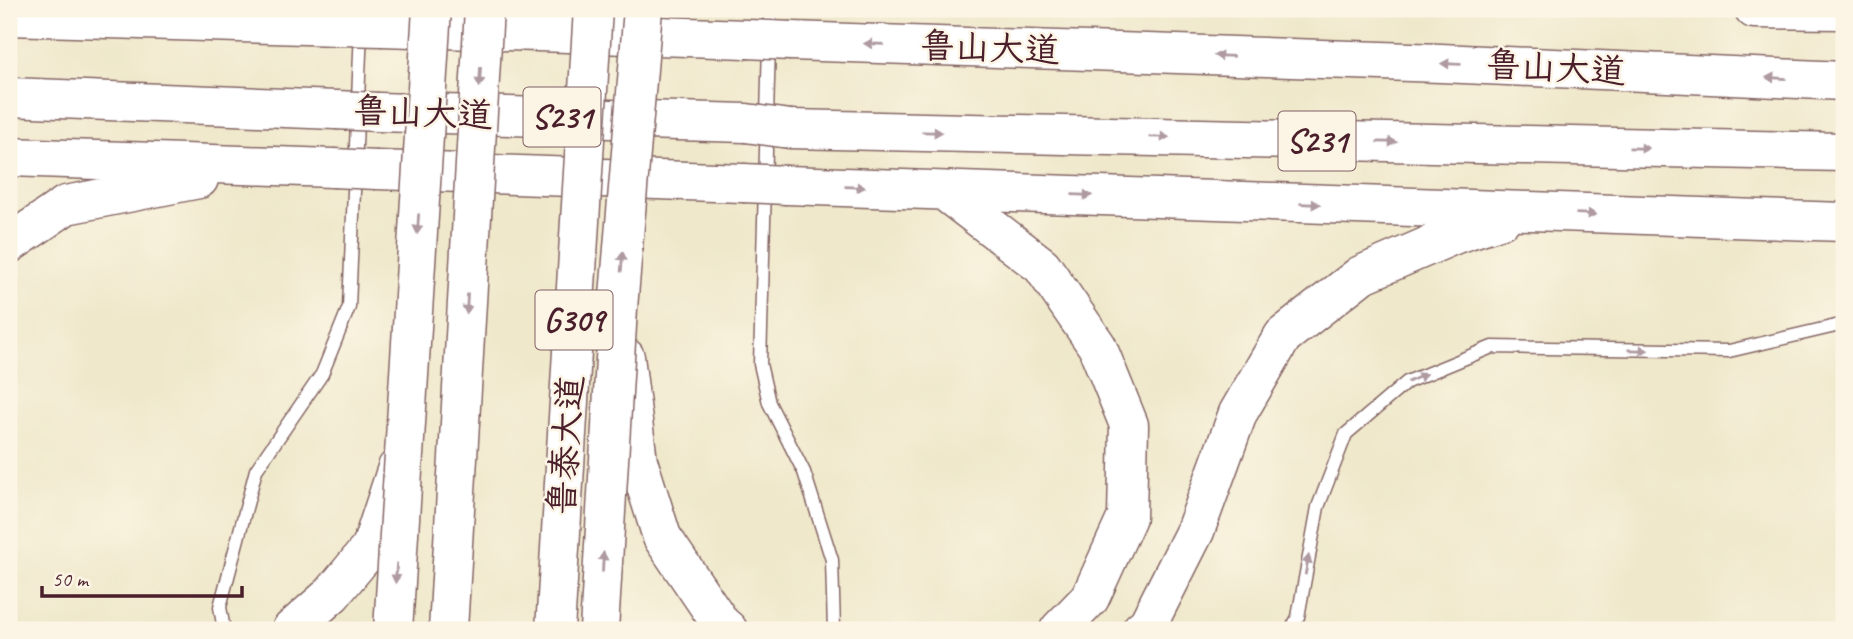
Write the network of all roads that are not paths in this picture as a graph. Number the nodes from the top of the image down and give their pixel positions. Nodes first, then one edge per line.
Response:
1 (432, 9) edge
2 (484, 9) edge
3 (593, 9) edge
4 (643, 9) edge
5 (770, 9) edge
6 (1754, 9) edge
7 (1844, 10) edge
8 (9, 16) edge
9 (361, 20) edge
10 (1844, 81) edge
11 (9, 97) edge
12 (1844, 152) edge
13 (9, 157) edge
14 (262, 166) junction
15 (944, 191) junction
16 (1526, 211) junction
17 (1844, 222) edge
18 (9, 244) edge
19 (618, 308) junction
20 (1844, 324) edge
21 (404, 446) junction
22 (224, 630) edge
23 (291, 630) edge
24 (393, 630) edge
25 (448, 630) edge
26 (555, 630) edge
27 (599, 630) edge
28 (728, 630) edge
29 (834, 630) edge
30 (1059, 630) edge
31 (1141, 630) edge
32 (1291, 630) edge

1 -> 21 main road, bridge
2 -> 25 main road, bridge
3 - 26 main road, 鲁泰大道 / G309, bridge
19 -> 4 main road, bridge
5 - 29 lane
6 - 7 main road
8 - 9 main road, 鲁山大道 / S231
10 -> 9 main road, 鲁山大道 / S231, bridge
9 - 22 lane
11 -> 12 main road, 鲁山大道 / S231, bridge
13 - 14 main road
14 -> 15 main road, bridge
14 - 18 main road
15 -> 16 main road
15 - 30 main road
16 -> 17 main road
16 - 31 main road
27 -> 19 main road, bridge
19 - 28 main road, bridge
32 -> 20 lane
21 - 23 main road, bridge
21 -> 24 main road, bridge

